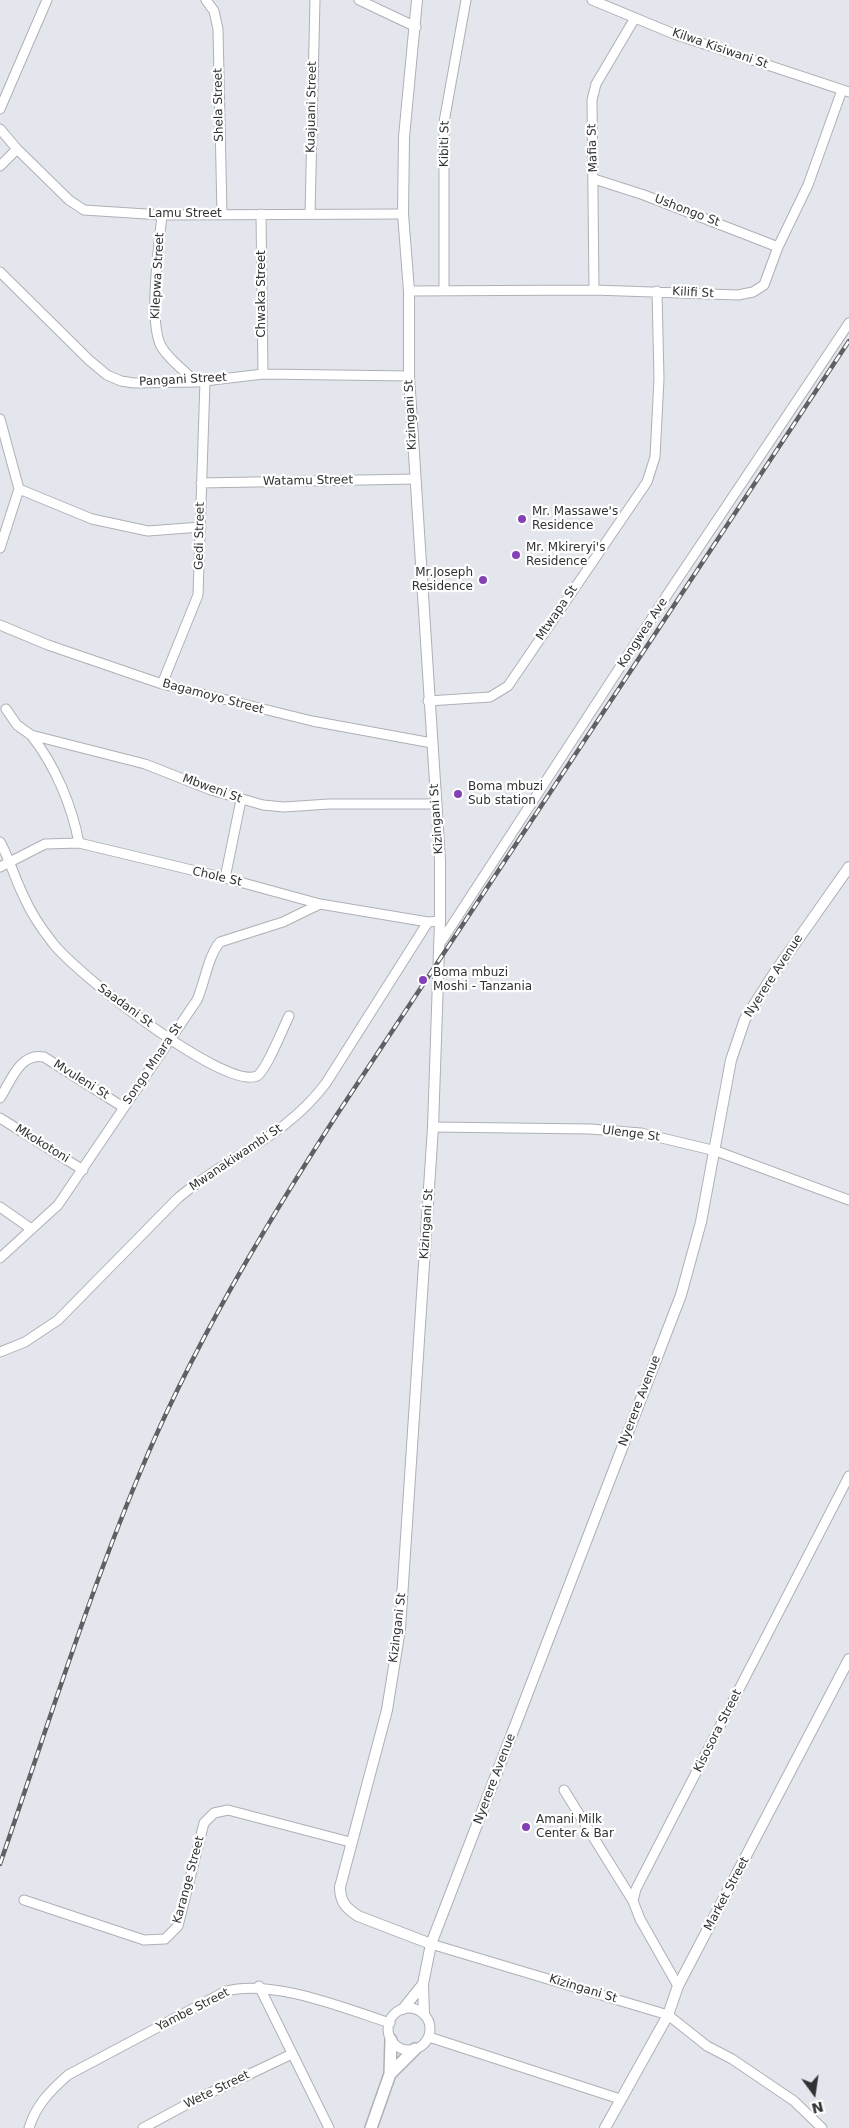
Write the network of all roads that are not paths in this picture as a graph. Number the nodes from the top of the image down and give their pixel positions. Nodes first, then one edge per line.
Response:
1 (46, 0) edge
2 (206, 0) edge
3 (315, 0) edge
4 (359, 0) edge
5 (417, 0) edge
6 (466, 0) edge
7 (592, 0) edge
8 (635, 18) junction
9 (416, 27) junction
10 (846, 91) edge
11 (0, 109) edge
12 (0, 129) edge
13 (17, 149) junction
14 (0, 166) edge
15 (594, 179) junction
16 (222, 214) junction
17 (261, 214) junction
18 (310, 214) junction
19 (403, 214) junction
20 (162, 215) junction
21 (778, 247) junction
22 (0, 272) edge
23 (594, 290) junction
24 (409, 291) junction
25 (444, 291) junction
26 (657, 291) junction
27 (849, 324) edge
28 (263, 374) junction
29 (409, 376) junction
30 (200, 382) junction
31 (0, 419) edge
32 (415, 479) junction
33 (201, 483) junction
34 (20, 489) junction
35 (201, 528) junction
36 (0, 548) edge
37 (0, 626) edge
38 (162, 684) junction
39 (428, 700) junction
40 (6, 709) dead end
41 (32, 736) junction
42 (432, 743) junction
43 (241, 800) junction
44 (437, 804) junction
45 (0, 842) edge
46 (79, 843) junction
47 (10, 860) junction
48 (0, 867) edge
49 (849, 867) edge
50 (225, 878) junction
51 (320, 904) junction
52 (440, 921) junction
53 (428, 922) junction
54 (439, 945) junction
55 (289, 1016) dead end
56 (170, 1038) junction
57 (0, 1098) edge
58 (123, 1107) junction
59 (0, 1118) edge
60 (433, 1127) junction
61 (716, 1151) junction
62 (83, 1170) junction
63 (849, 1200) edge
64 (0, 1207) edge
65 (30, 1228) junction
66 (0, 1258) edge
67 (0, 1352) edge
68 (849, 1476) edge
69 (849, 1659) edge
70 (564, 1790) dead end
71 (350, 1842) junction
72 (24, 1900) dead end
73 (633, 1901) junction
74 (431, 1944) junction
75 (423, 1984) junction
76 (259, 1986) junction
77 (678, 1986) junction
78 (403, 2009) junction
79 (424, 2014) junction
80 (668, 2015) junction
81 (390, 2023) junction
82 (429, 2037) junction
83 (391, 2040) junction
84 (415, 2049) junction
85 (292, 2054) junction
86 (390, 2074) junction
87 (620, 2099) junction
88 (326, 2127) edge
89 (29, 2128) edge
90 (143, 2128) edge
91 (371, 2128) edge
92 (605, 2128) edge
93 (822, 2128) edge

1 - 11 street
2 - 16 street, Shela Street
3 - 18 street, Kuajuani Street
4 - 9 street
5 - 9 street, Kizingani St
6 - 25 street, Kibiti St
7 - 8 street, Kilwa Kisiwani St
8 - 10 street, Kilwa Kisiwani St
8 - 15 street, Mafia St
9 - 19 street, Kizingani St
10 - 21 street, Kilifi St
12 - 13 street, Lamu Street
13 - 14 street
13 - 20 street, Lamu Street
15 - 21 street, Ushongo St
15 - 23 street, Mafia St
16 - 17 street, Lamu Street
16 - 20 street, Lamu Street
17 - 18 street, Lamu Street
17 - 28 street, Chwaka Street
18 - 19 street, Lamu Street
19 - 24 street, Kizingani St
20 - 30 street, Kilepwa Street
21 - 26 street, Kilifi St
22 - 30 street, Pangani Street
23 - 25 street, Kilifi St
23 - 26 street, Kilifi St
24 - 25 street, Kilifi St
24 - 29 street, Kizingani St
26 - 39 street, Mtwapa St
27 - 54 street, Kongwea Ave
28 - 29 street, Pangani Street
28 - 30 street, Pangani Street
29 - 32 street, Kizingani St
30 - 33 street, Gedi Street
31 - 34 street
32 - 33 street, Watamu Street
32 - 39 street, Kizingani St
33 - 35 street, Gedi Street
34 - 35 street
34 - 36 street
35 - 38 street, Gedi Street
37 - 38 street, Bagamoyo Street
38 - 42 street, Bagamoyo Street
39 - 42 street, Kizingani St
40 - 41 street, Mbweni St
41 - 43 street, Mbweni St
41 - 46 street
42 - 44 street, Kizingani St
43 - 44 street, Mbweni St
43 - 50 street
44 - 52 street, Kizingani St
45 - 47 street, Saadani St
46 - 47 street, Chole St
46 - 50 street, Chole St
47 - 48 street, Chole St
47 - 56 street, Saadani St
49 - 61 street, Nyerere Avenue
50 - 51 street, Chole St
51 - 53 street, Chole St
51 - 56 street, Songo Mnara St
52 - 53 street, Chole St
52 - 54 street, Kizingani St
53 - 67 street, Mwanakiwambi St
54 - 60 street, Kizingani St
55 - 56 street, Saadani St
56 - 58 street, Songo Mnara St
57 - 58 street, Mvuleni St
58 - 62 street, Songo Mnara St
59 - 62 street, Mkokotoni
60 - 61 street, Ulenge St
60 - 71 street, Kizingani St
61 - 63 street, Ulenge St
61 - 74 street, Nyerere Avenue
62 - 65 street, Songo Mnara St
64 - 65 street
65 - 66 street, Songo Mnara St
68 - 73 street, Kisosora Street
69 - 77 street, Market Street
70 - 73 street
71 - 72 street, Karange Street
71 - 74 street, Kizingani St
73 - 77 street
74 - 75 street, Nyerere Avenue
74 - 80 street, Kizingani St
75 - 78 street
75 - 79 street
76 - 81 street, Yambe Street
76 - 85 street
76 - 89 street, Yambe Street
77 - 80 street, Market Street
78 - 79 street
78 - 81 street
79 - 82 street
80 - 87 street, Market Street
80 - 93 street, Kizingani St
81 - 83 street
82 - 84 street
82 - 87 street
83 - 84 street
83 - 86 main road
84 - 86 main road
85 - 88 street
85 - 90 street, Wete Street
86 - 91 main road
87 - 92 street, Market Street

